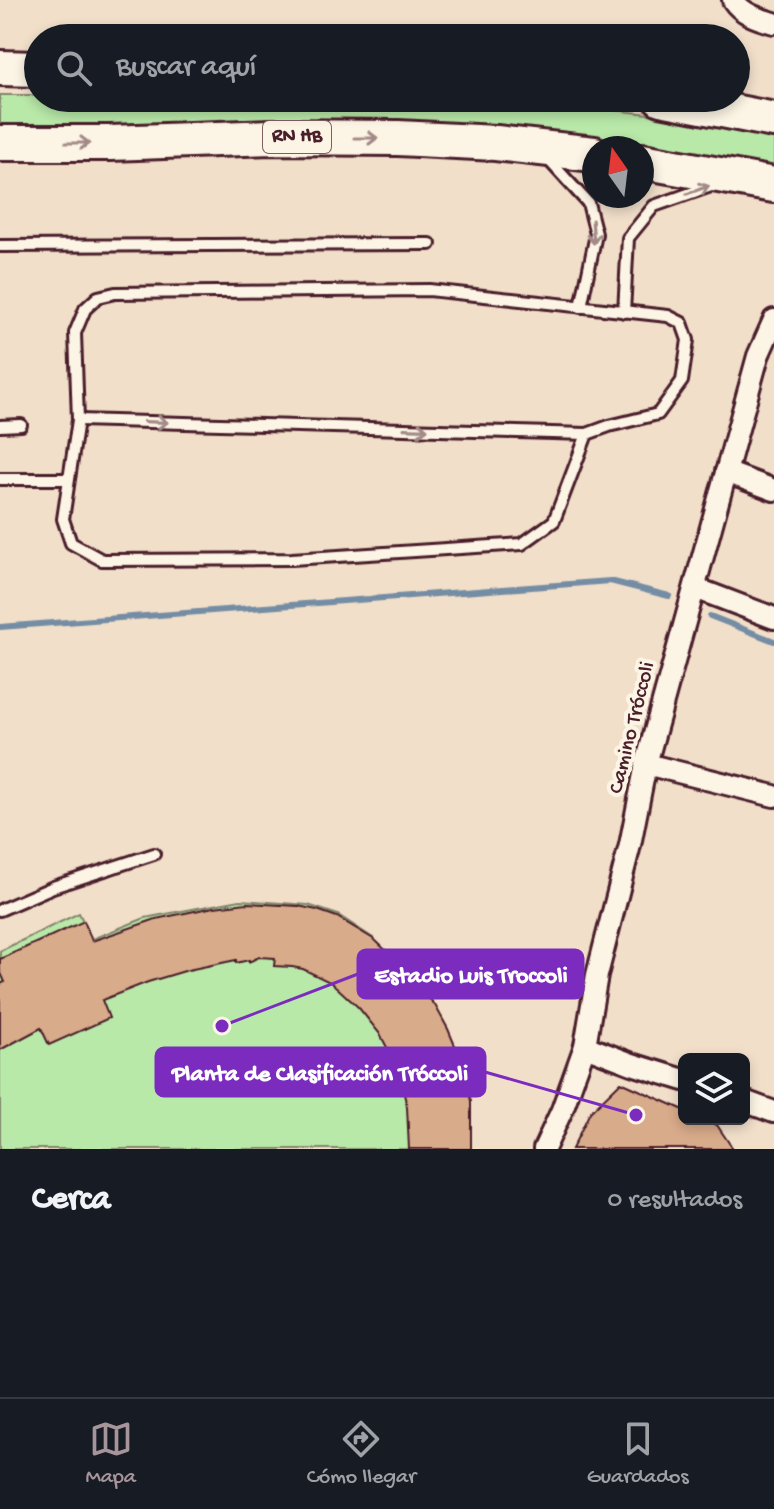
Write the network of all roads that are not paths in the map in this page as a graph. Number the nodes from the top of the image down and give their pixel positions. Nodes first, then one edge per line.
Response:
1 (733, 0) edge
2 (774, 23) edge
3 (0, 68) edge
4 (24, 69) edge
5 (24, 79) edge
6 (0, 80) edge
7 (733, 112) edge
8 (774, 120) edge
9 (0, 143) edge
10 (537, 147) junction
11 (582, 153) edge
12 (654, 163) edge
13 (735, 177) junction
14 (774, 185) edge
15 (430, 244) dead end
16 (0, 246) edge
17 (581, 307) junction
18 (624, 312) junction
19 (774, 320) edge
20 (78, 420) junction
21 (21, 425) dead end
22 (0, 426) edge
23 (587, 434) junction
24 (726, 472) junction
25 (0, 479) edge
26 (68, 479) junction
27 (774, 490) edge
28 (695, 588) junction
29 (774, 618) edge
30 (646, 764) junction
31 (774, 796) edge
32 (154, 854) dead end
33 (0, 910) edge
34 (585, 1046) junction
35 (678, 1078) edge
36 (750, 1102) edge
37 (772, 1105) edge
38 (544, 1149) edge

1 - 2 street
3 - 4 highway
5 - 6 highway
7 - 8 highway
9 -> 10 highway, RN HB
10 - 11 highway, RN HB
10 -> 17 lane
12 - 13 highway
13 - 14 highway
18 -> 13 lane
15 - 16 lane
17 - 18 lane
17 - 20 lane
18 - 23 lane
19 - 24 street, Camino Tróccoli
20 -> 23 lane
20 - 26 lane
21 - 22 lane
23 - 26 lane
24 - 27 street
24 - 28 street, Camino Tróccoli
25 - 26 lane
28 - 29 street
28 - 30 street, Camino Tróccoli
30 - 31 street
30 - 34 street, Camino Tróccoli
32 - 33 lane
34 - 35 street
34 - 38 street, Camino Tróccoli
36 - 37 street

